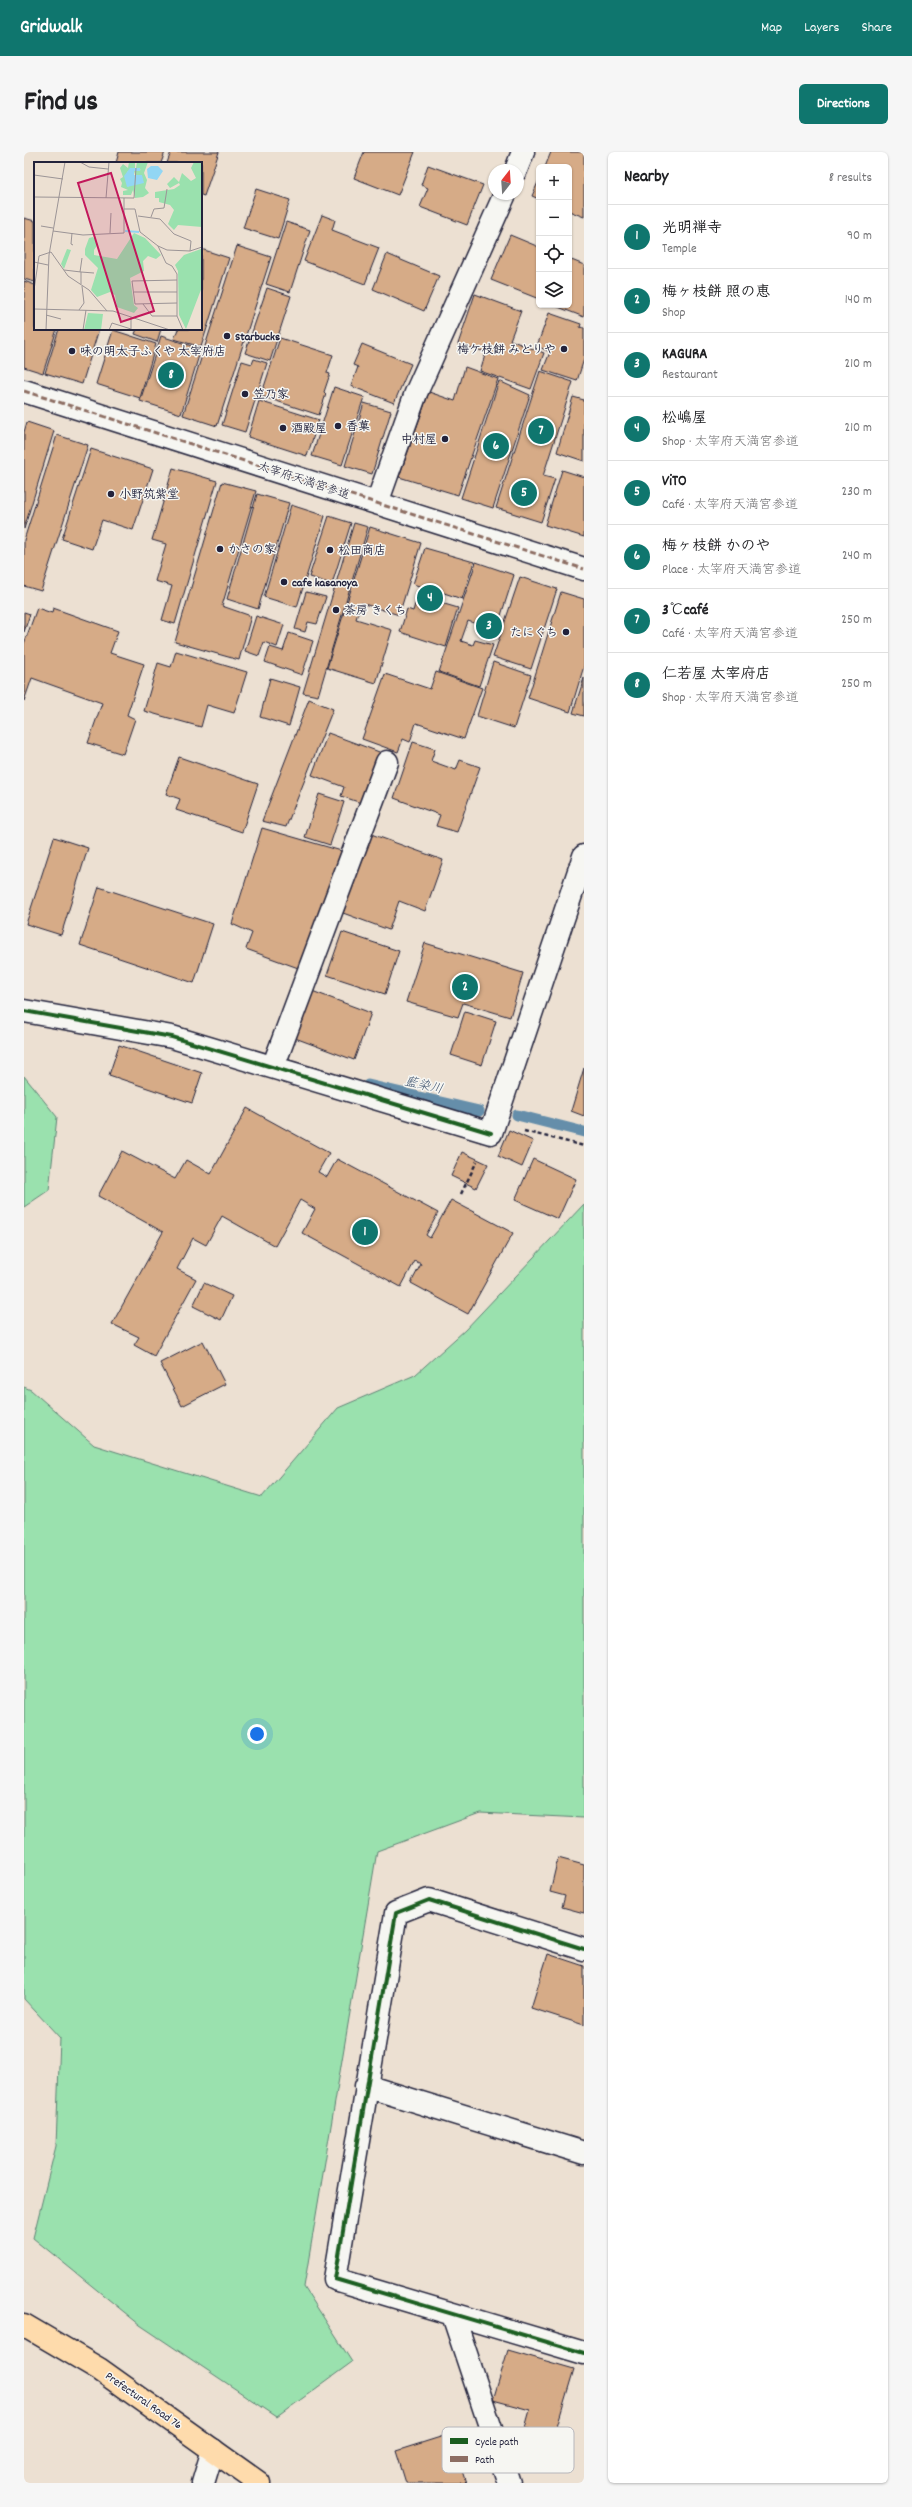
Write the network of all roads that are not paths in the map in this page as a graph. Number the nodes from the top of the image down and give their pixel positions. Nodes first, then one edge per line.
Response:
1 (523, 152) edge
2 (518, 164) edge
3 (502, 200) edge
4 (24, 391) edge
5 (377, 503) junction
6 (584, 569) edge
7 (387, 762) dead end
8 (584, 856) edge
9 (24, 1011) edge
10 (273, 1068) junction
11 (584, 1949) edge
12 (366, 2086) junction
13 (584, 2153) edge
14 (453, 2315) junction
15 (24, 2325) edge
16 (584, 2353) edge
17 (490, 2427) edge
18 (213, 2450) junction
19 (506, 2473) edge
20 (203, 2483) edge
21 (259, 2483) edge
22 (509, 2483) edge

1 - 2 street
3 - 5 street
4 - 5 street, 太宰府天満宮参道
5 - 6 street, 太宰府天満宮参道
7 - 10 street
8 - 10 street
9 - 10 street
11 - 12 street
12 - 13 street
12 - 14 street
14 - 16 street
14 - 17 street
15 - 18 main road, Prefectural Road 76
18 - 20 street
18 - 21 main road, Prefectural Road 76
19 - 22 street

